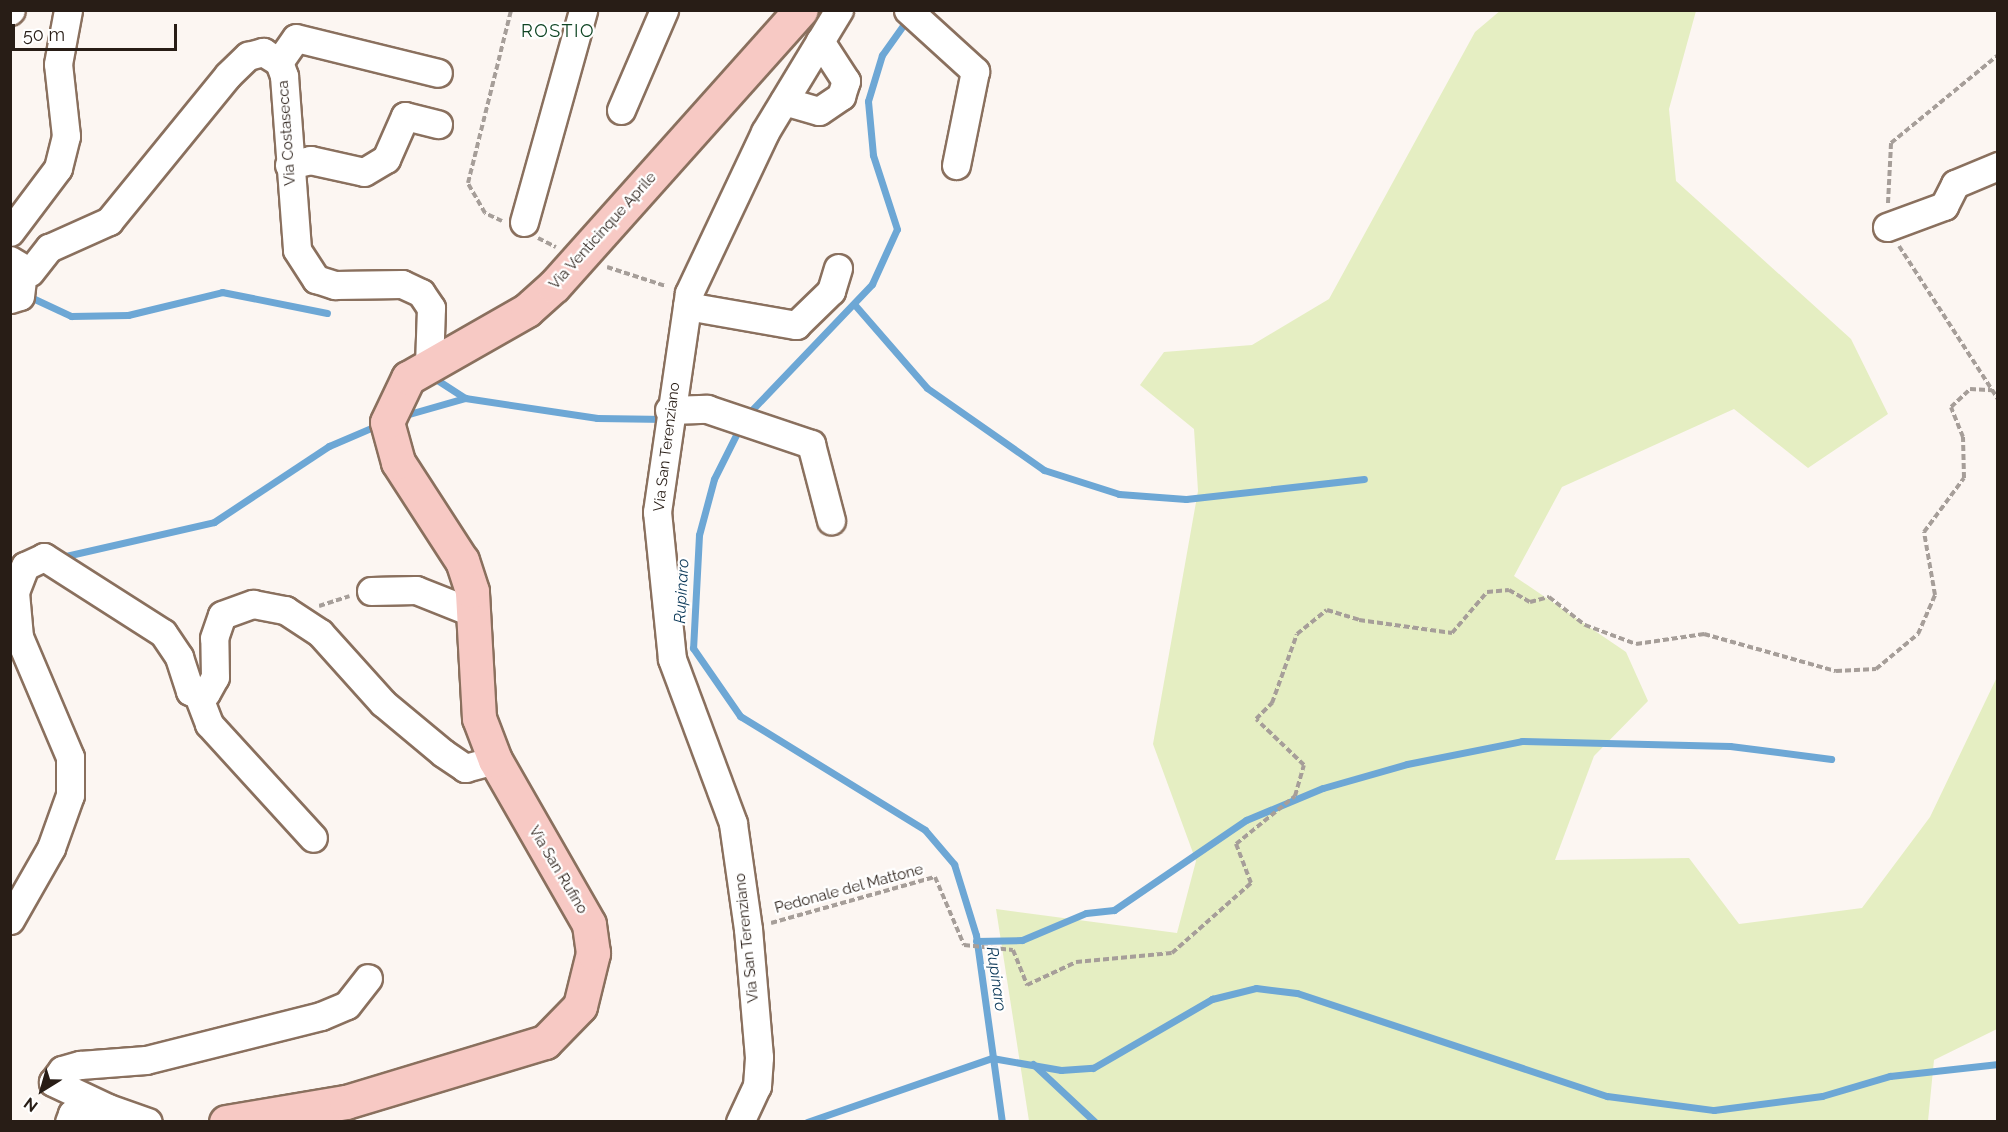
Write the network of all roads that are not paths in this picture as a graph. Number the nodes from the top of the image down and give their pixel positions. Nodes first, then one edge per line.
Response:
1 (68, 10) edge
2 (583, 10) edge
3 (664, 10) edge
4 (801, 10) edge
5 (839, 10) edge
6 (918, 19) edge
7 (820, 41) junction
8 (279, 62) junction
9 (438, 73) dead end
10 (784, 101) junction
11 (621, 110) dead end
12 (438, 124) dead end
13 (289, 165) junction
14 (956, 165) dead end
15 (1998, 166) edge
16 (524, 222) dead end
17 (1887, 227) dead end
18 (10, 232) edge
19 (17, 265) edge
20 (838, 268) dead end
21 (10, 299) edge
22 (687, 306) junction
23 (429, 364) junction
24 (669, 410) junction
25 (387, 422) joint
26 (831, 520) dead end
27 (371, 591) road end
28 (474, 613) junction
29 (198, 694) junction
30 (495, 760) junction
31 (313, 838) dead end
32 (10, 920) edge
33 (368, 978) dead end
34 (108, 1108) junction
35 (69, 1122) edge
36 (148, 1122) edge
37 (226, 1122) edge
38 (740, 1122) edge

1 - 18 street
2 - 16 street
3 - 11 street
4 - 23 main road, Via Venticinque Aprile
5 - 7 street, Via San Terenziano
6 - 14 street
7 - 10 street, Via San Terenziano
7 - 10 street
8 - 9 street
8 - 13 street, Via Costasecca
8 - 19 street, Via Costasecca
10 - 22 street, Via San Terenziano
12 - 13 street
13 - 23 street, Via Costasecca
15 - 17 street
19 - 21 street
20 - 22 street
22 - 24 street, Via San Terenziano
23 - 25 main road, Via Venticinque Aprile
24 - 26 street
24 - 38 street, Via San Terenziano
25 - 28 main road, Via San Rufino
27 - 28 street
28 - 30 main road, Via San Rufino
29 - 30 street
29 - 31 street
29 - 32 street
30 - 37 main road, Via San Rufino
33 - 34 street
34 - 35 street
34 - 36 street

